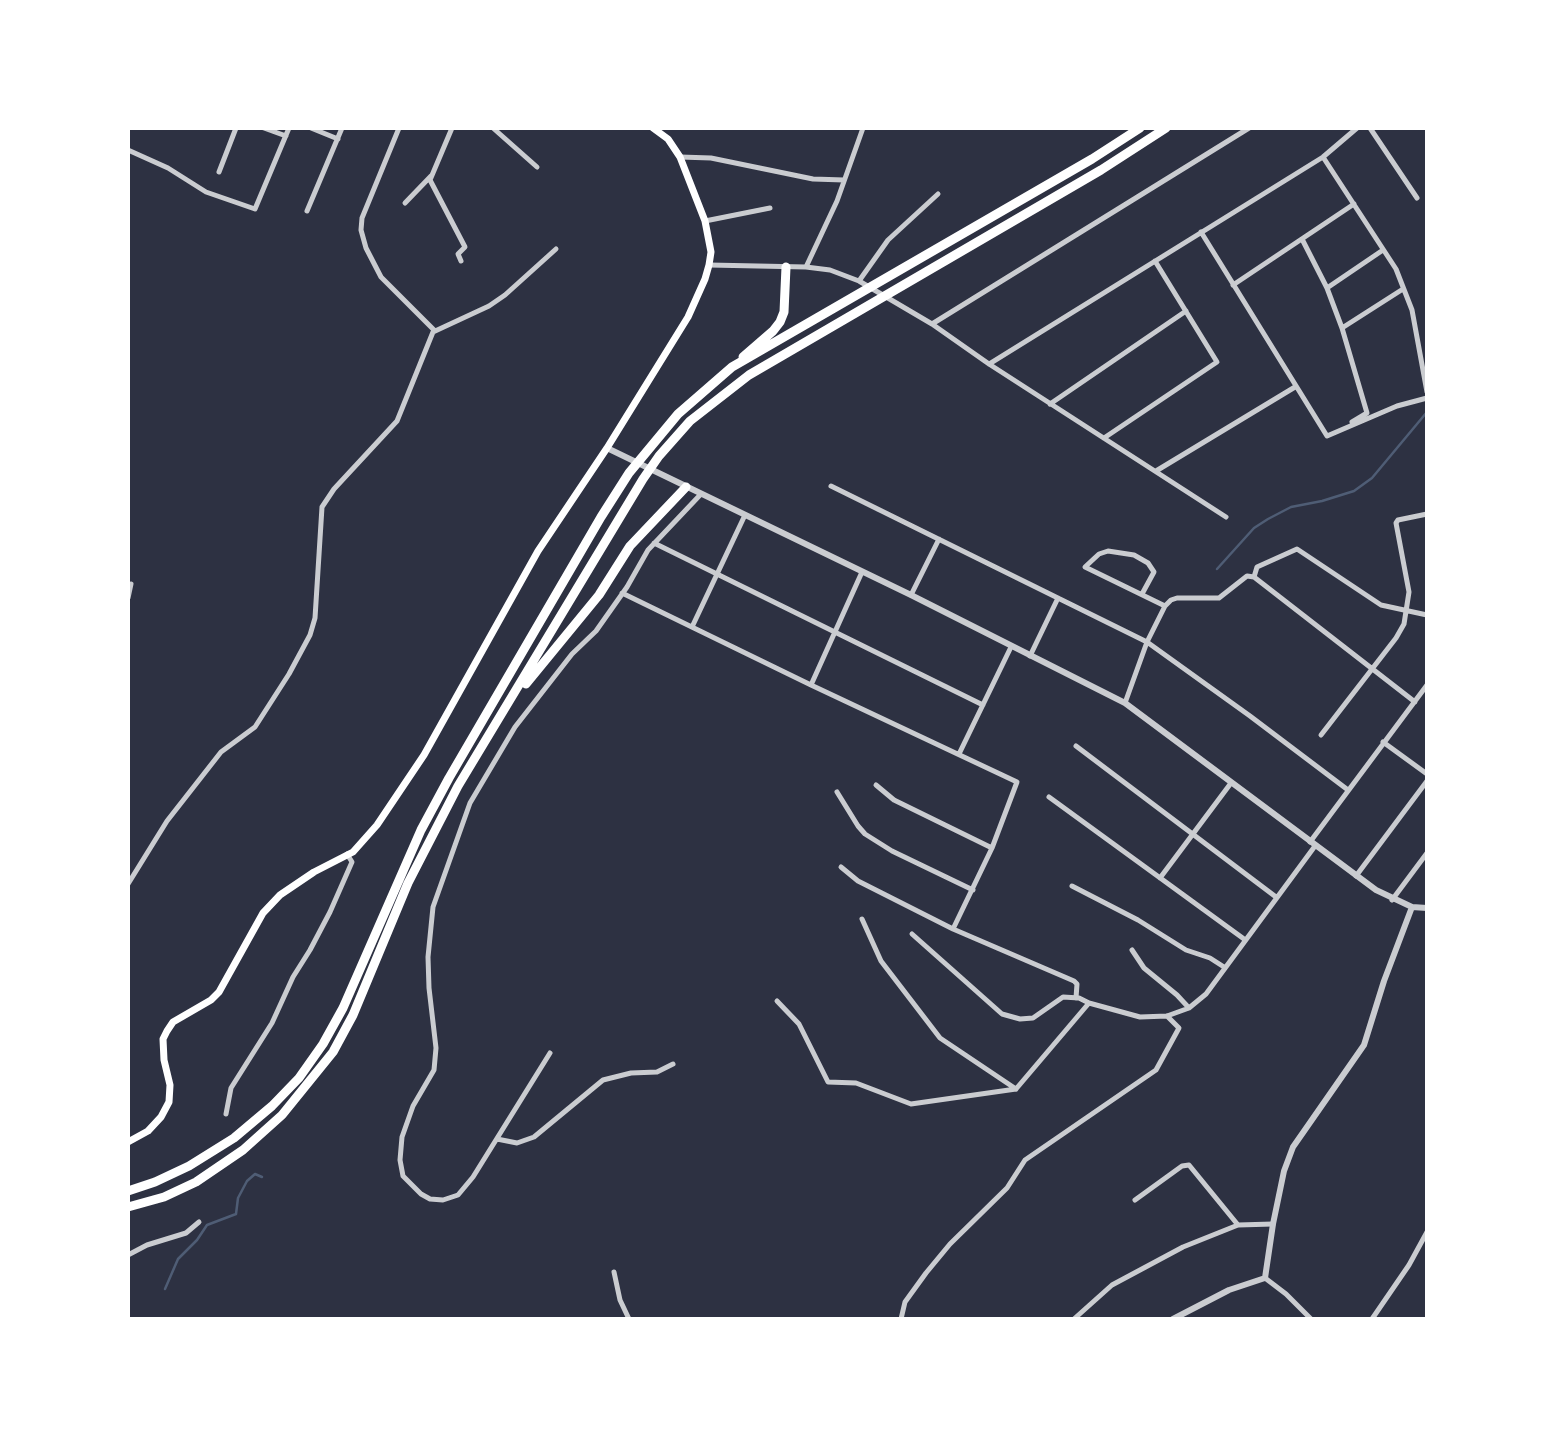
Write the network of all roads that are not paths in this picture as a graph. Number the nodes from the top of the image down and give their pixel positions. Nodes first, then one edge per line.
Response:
1 (236, 128) edge
2 (264, 128) edge
3 (289, 128) edge
4 (311, 128) edge
5 (342, 128) edge
6 (399, 128) edge
7 (452, 128) edge
8 (493, 128) edge
9 (653, 128) edge
10 (863, 128) edge
11 (1140, 128) edge
12 (1166, 128) edge
13 (1249, 128) edge
14 (1357, 128) edge
15 (1370, 128) edge
16 (286, 136) junction
17 (338, 139) junction
18 (128, 150) edge
19 (680, 157) junction
20 (1323, 157) junction
21 (537, 167) dead end
22 (219, 172) dead end
23 (433, 173) junction
24 (844, 180) junction
25 (937, 194) dead end
26 (1416, 198) dead end
27 (405, 203) dead end
28 (1354, 204) junction
29 (770, 208) dead end
30 (307, 211) dead end
31 (705, 221) junction
32 (1201, 232) junction
33 (1302, 239) junction
34 (556, 249) dead end
35 (1383, 250) junction
36 (461, 261) dead end
37 (1155, 261) junction
38 (709, 265) junction
39 (786, 267) junction
40 (806, 267) junction
41 (859, 281) junction
42 (1233, 285) junction
43 (1327, 288) junction
44 (1403, 289) junction
45 (1186, 311) junction
46 (932, 324) junction
47 (1342, 328) junction
48 (435, 331) junction
49 (989, 364) junction
50 (732, 367) junction
51 (1295, 387) junction
52 (1427, 393) edge
53 (1427, 398) edge
54 (1050, 404) junction
55 (1344, 428) junction
56 (1104, 438) junction
57 (607, 448) junction
58 (1156, 471) junction
59 (831, 486) dead end
60 (686, 487) junction
61 (701, 494) junction
62 (1427, 514) edge
63 (745, 515) junction
64 (1226, 517) dead end
65 (939, 539) junction
66 (654, 543) junction
67 (862, 572) junction
68 (717, 575) junction
69 (1254, 577) junction
70 (131, 584) dead end
71 (622, 593) junction
72 (1142, 594) junction
73 (911, 595) junction
74 (128, 598) edge
75 (1058, 598) junction
76 (1165, 607) junction
77 (1407, 611) junction
78 (1427, 615) edge
79 (692, 627) junction
80 (835, 633) junction
81 (1147, 642) junction
82 (1011, 647) junction
83 (1030, 656) junction
84 (1373, 668) junction
85 (811, 685) junction
86 (1427, 685) edge
87 (1415, 702) junction
88 (1125, 703) junction
89 (983, 705) junction
90 (507, 706) junction
91 (1321, 735) dead end
92 (1384, 742) junction
93 (1076, 746) dead end
94 (959, 754) junction
95 (1427, 774) edge
96 (1427, 781) edge
97 (1231, 783) junction
98 (876, 785) dead end
99 (1348, 790) junction
100 (837, 792) dead end
101 (1049, 797) dead end
102 (1194, 834) junction
103 (1313, 844) junction
104 (992, 848) junction
105 (1427, 853) edge
106 (347, 854) junction
107 (841, 867) dead end
108 (1356, 876) junction
109 (1160, 878) junction
110 (128, 884) edge
111 (1072, 886) dead end
112 (972, 890) junction
113 (1276, 897) junction
114 (1392, 900) junction
115 (1412, 908) junction
116 (1427, 908) edge
117 (862, 919) dead end
118 (953, 929) junction
119 (912, 934) dead end
120 (1244, 939) junction
121 (1132, 950) dead end
122 (1224, 967) junction
123 (1076, 998) junction
124 (777, 1001) dead end
125 (1089, 1003) junction
126 (1189, 1008) junction
127 (1167, 1016) junction
128 (550, 1053) dead end
129 (673, 1064) dead end
130 (1016, 1089) junction
131 (226, 1114) dead end
132 (497, 1139) junction
133 (128, 1142) edge
134 (128, 1191) edge
135 (1135, 1200) dead end
136 (128, 1208) edge
137 (199, 1222) dead end
138 (1273, 1224) junction
139 (1238, 1225) junction
140 (1427, 1232) edge
141 (128, 1255) edge
142 (614, 1272) dead end
143 (1265, 1278) junction
144 (629, 1319) edge
145 (901, 1319) edge
146 (1074, 1319) edge
147 (1173, 1319) edge
148 (1311, 1319) edge
149 (1372, 1319) edge

1 - 22 street
2 - 16 street
3 - 16 street
4 - 17 street
5 - 17 street
6 - 48 street
7 - 23 street
8 - 21 street
9 - 19 main road
10 - 24 street
11 - 50 highway
12 - 90 highway
13 - 46 street
14 - 20 street
15 - 26 street
16 - 18 street
17 - 30 street
19 - 24 street
19 - 31 main road
20 - 28 street
20 - 32 street
23 - 27 street
23 - 36 street
24 - 40 street
25 - 41 street
28 - 33 street
28 - 35 street
29 - 31 street
31 - 38 main road
32 - 37 street
32 - 42 street
33 - 42 street
33 - 43 street
34 - 48 street
35 - 43 street
35 - 44 street
37 - 45 street
37 - 49 street
38 - 39 street
38 - 57 main road
39 - 40 street
39 - 50 highway
40 - 41 street
41 - 46 street
42 - 51 street
43 - 47 street
44 - 47 street
44 - 52 street
45 - 54 street
45 - 56 street
46 - 49 street
47 - 55 street
48 - 110 street
49 - 54 street
50 - 134 highway
51 - 55 street
51 - 58 street
53 - 55 street
54 - 56 street
56 - 58 street
57 - 60 street
57 - 106 main road
58 - 64 street
59 - 65 street
60 - 61 street
60 - 90 highway
61 - 63 street
61 - 66 street
62 - 77 street
63 - 67 street
63 - 68 street
65 - 73 street
65 - 75 street
66 - 68 street
66 - 71 street
67 - 73 street
67 - 80 street
68 - 79 street
68 - 80 street
69 - 76 street
69 - 77 street
69 - 84 street
70 - 74 street
71 - 79 street
71 - 132 street
72 - 72 street
72 - 76 street
73 - 82 street
75 - 81 street
75 - 83 street
76 - 81 street
77 - 78 street
77 - 84 street
79 - 85 street
80 - 85 street
80 - 89 street
81 - 88 street
81 - 99 street
82 - 83 street
82 - 89 street
83 - 88 street
84 - 87 street
84 - 91 street
85 - 94 street
86 - 87 street
87 - 92 street
88 - 97 street
89 - 94 street
90 - 136 highway
92 - 95 street
92 - 99 street
93 - 102 street
94 - 104 street
96 - 108 street
97 - 102 street
97 - 103 street
98 - 104 street
99 - 103 street
100 - 112 street
101 - 109 street
102 - 109 street
102 - 113 street
103 - 108 street
103 - 113 street
104 - 112 street
105 - 114 street
106 - 131 street
106 - 133 main road
107 - 118 street
108 - 114 street
109 - 120 street
111 - 122 street
112 - 118 street
113 - 120 street
114 - 115 street
115 - 116 street
115 - 138 street
117 - 130 street
118 - 123 street
119 - 123 street
120 - 122 street
121 - 126 street
122 - 126 street
123 - 125 street
124 - 130 street
125 - 127 street
125 - 130 street
126 - 127 street
127 - 145 street
128 - 132 street
129 - 132 street
135 - 139 street
137 - 141 street
138 - 139 street
138 - 143 street
139 - 146 street
140 - 149 street
142 - 144 street
143 - 147 street
143 - 148 street

